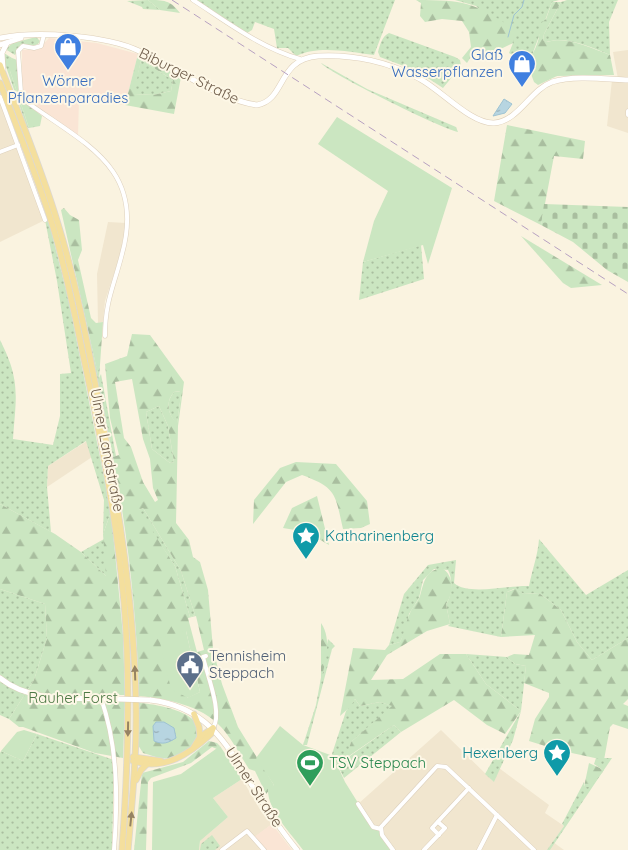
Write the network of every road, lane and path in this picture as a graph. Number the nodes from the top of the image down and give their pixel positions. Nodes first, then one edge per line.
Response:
1 (193, 0) edge
2 (28, 35) junction
3 (44, 35) junction
4 (0, 38) edge
5 (7, 42) junction
6 (0, 44) edge
7 (300, 60) junction
8 (0, 65) edge
9 (3, 73) junction
10 (628, 80) edge
11 (0, 83) edge
12 (0, 97) edge
13 (628, 111) edge
14 (628, 115) edge
15 (18, 145) junction
16 (0, 152) edge
17 (45, 220) dead end
18 (105, 336) dead end
19 (206, 656) dead end
20 (0, 678) edge
21 (101, 698) junction
22 (194, 714) junction
23 (214, 726) junction
24 (200, 737) junction
25 (193, 748) junction
26 (126, 758) junction
27 (135, 759) junction
28 (165, 762) junction
29 (147, 764) junction
30 (469, 788) junction
31 (134, 790) junction
32 (358, 804) dead end
33 (497, 815) junction
34 (438, 822) junction
35 (381, 829) junction
36 (439, 835) junction
37 (114, 850) edge
38 (126, 850) edge
39 (222, 850) edge
40 (264, 850) edge
41 (296, 850) edge
42 (393, 850) edge
43 (424, 850) edge
44 (479, 850) edge
45 (534, 850) edge

1 - 7 street
2 - 3 street, Biburger Straße
2 - 4 street, Biburger Straße
2 - 5 street, Biburger Straße
3 - 7 street, Biburger Straße
3 - 18 street
5 - 6 street, Biburger Straße
5 - 9 street
7 - 10 street
8 - 9 main road, Ulmer Landstraße
27 -> 9 main road, Ulmer Landstraße
11 -> 26 main road, Ulmer Landstraße
12 - 15 street
13 - 14 street
15 - 16 street
15 - 17 street
19 - 23 street
20 - 21 street, Ulmer Straße
21 - 22 street, Ulmer Straße, bridge
21 - 37 street
22 - 23 street, Ulmer Straße
22 - 24 main road
23 - 24 main road
23 - 25 main road
23 - 41 street, Ulmer Straße
24 - 25 main road
25 - 28 main road
26 - 27 main road
26 - 38 main road, Ulmer Landstraße
27 - 28 main road
27 - 29 main road
27 - 31 main road, Ulmer Landstraße
28 - 29 main road
29 - 31 main road
30 - 33 street
30 - 34 street
30 - 35 street
38 -> 31 main road, Ulmer Landstraße
32 - 35 street
33 - 44 street
33 - 45 street
34 - 36 street
34 - 36 street
35 - 42 street
36 - 43 street
39 - 40 street

